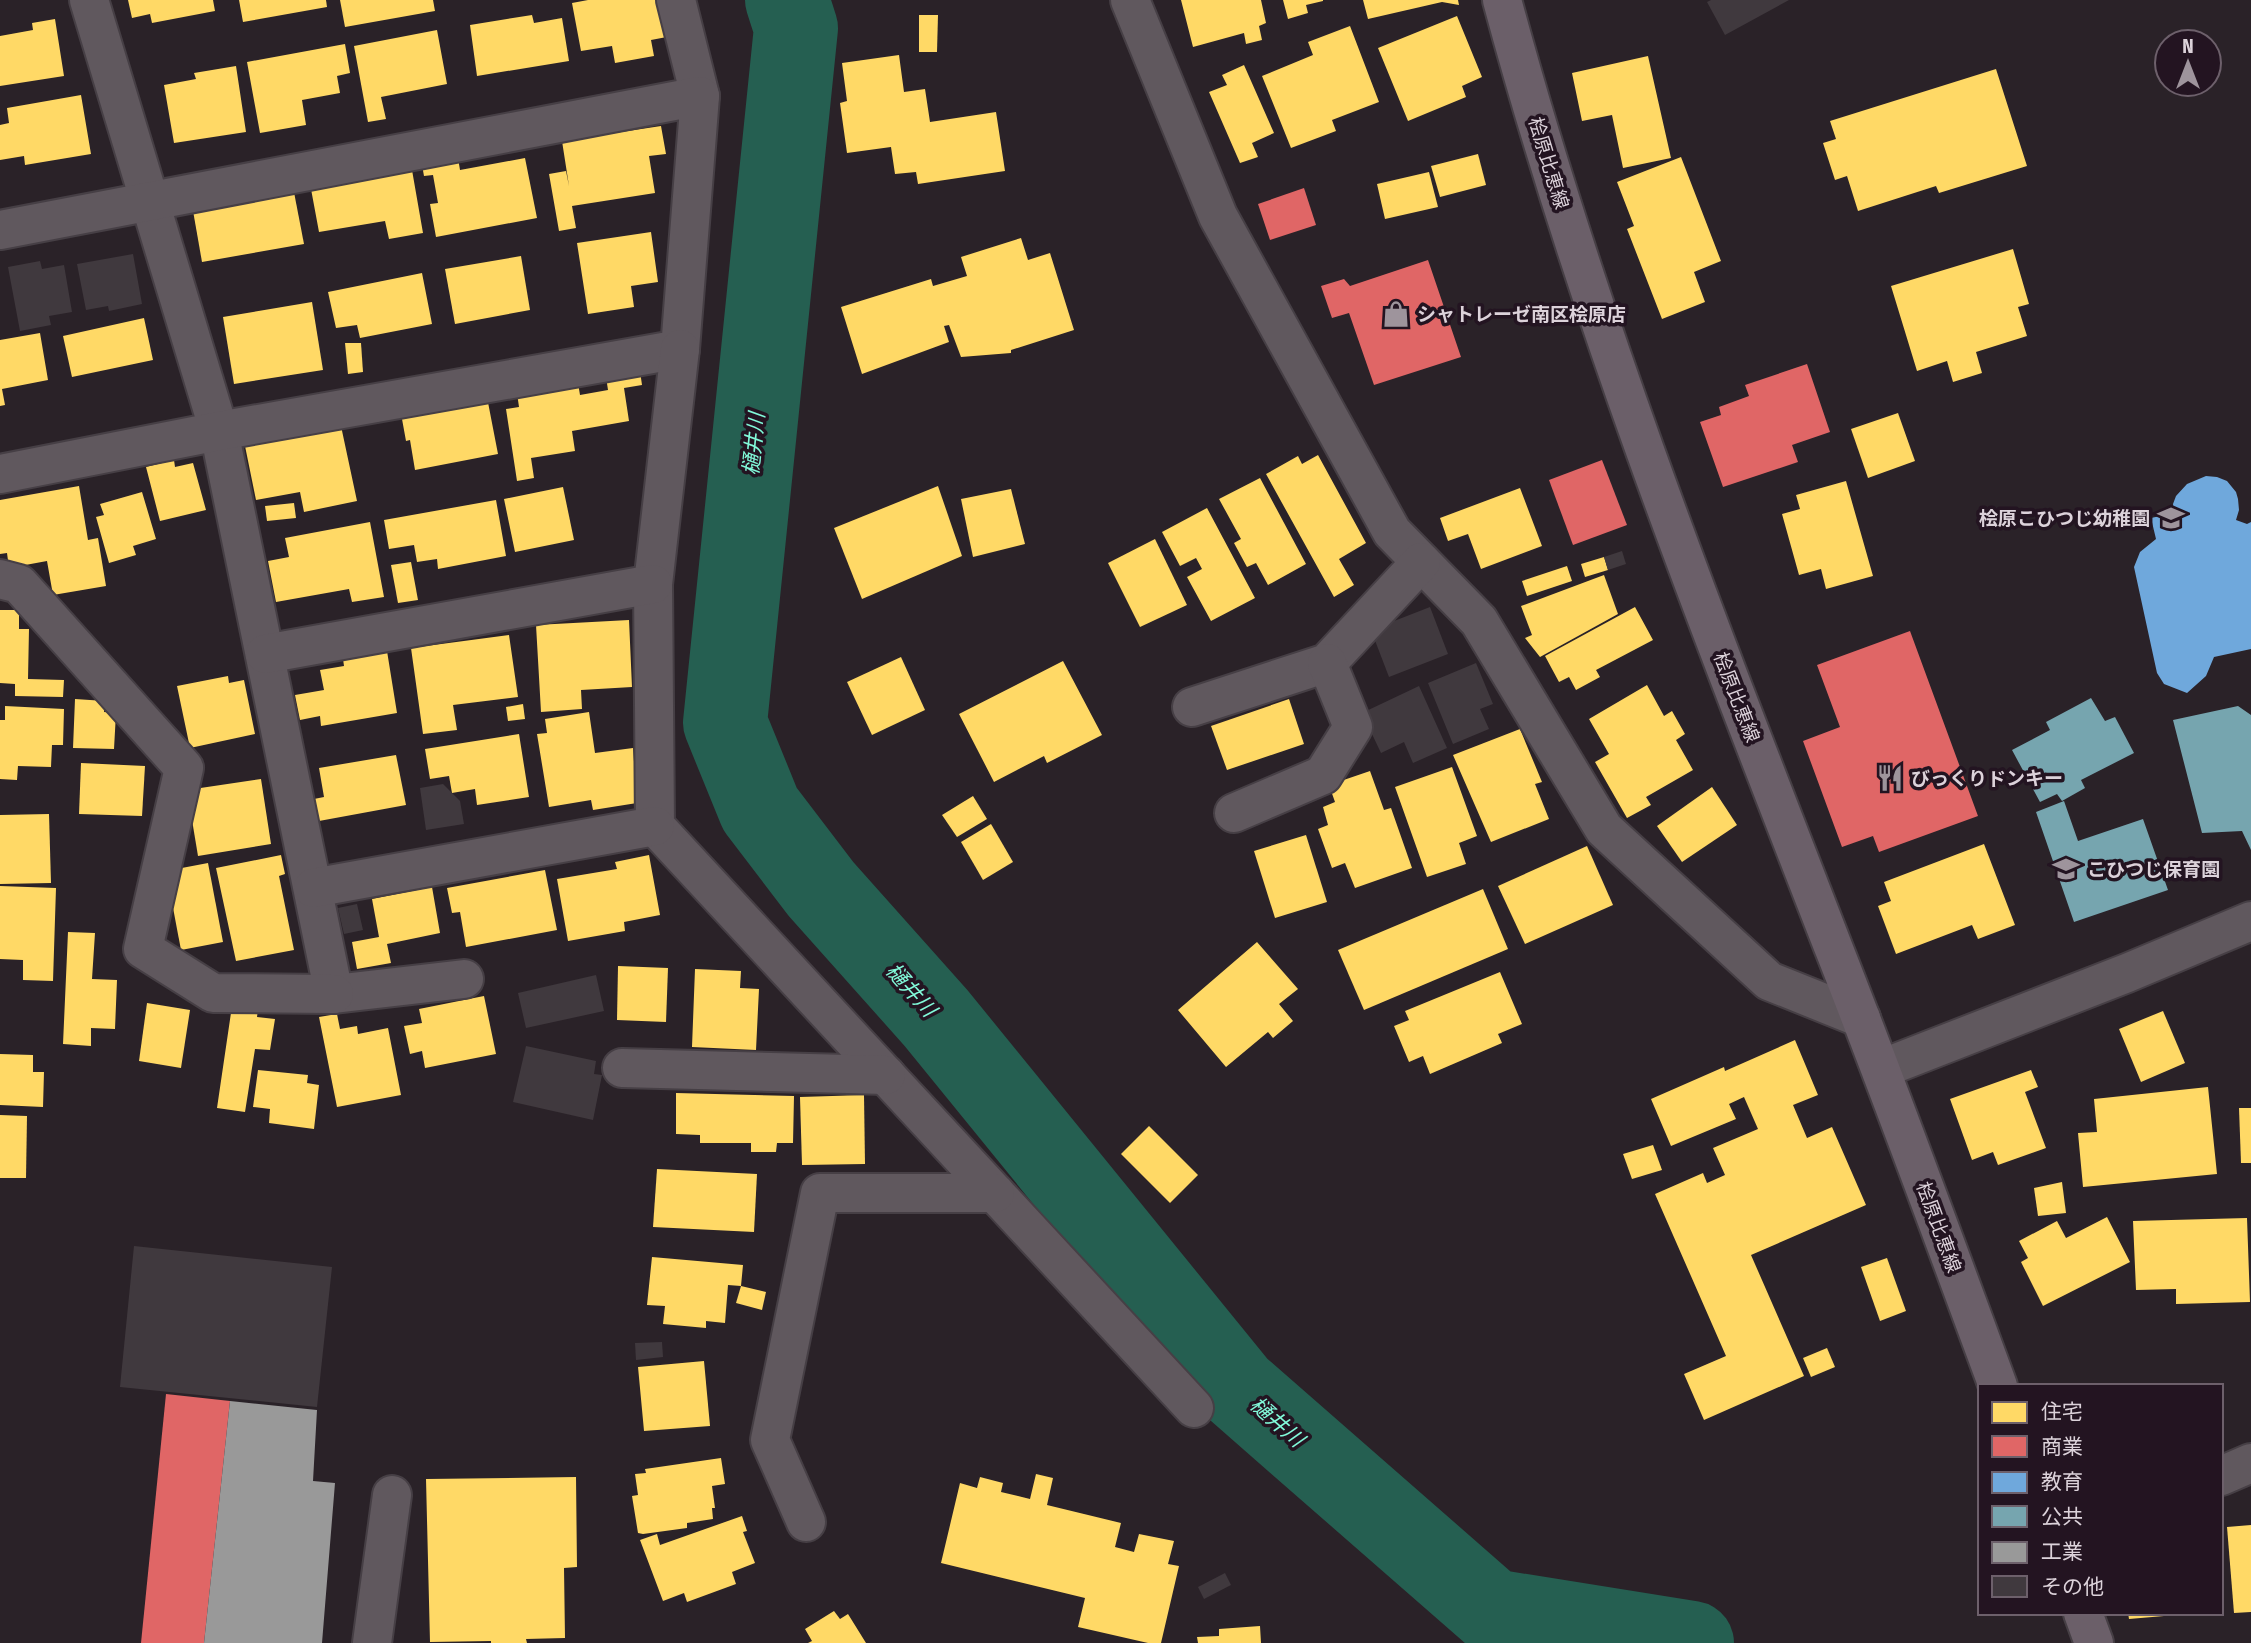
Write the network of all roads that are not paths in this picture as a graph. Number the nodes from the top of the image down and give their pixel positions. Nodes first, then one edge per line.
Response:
1 (89, 0) edge
2 (676, 0) edge
3 (1130, 0) edge
4 (1502, 0) edge
5 (700, 96) junction
6 (149, 201) junction
7 (0, 230) edge
8 (680, 349) junction
9 (219, 431) junction
10 (0, 474) edge
11 (1421, 562) junction
12 (0, 579) edge
13 (653, 584) junction
14 (265, 654) junction
15 (1327, 663) junction
16 (1192, 707) dead end
17 (1234, 813) dead end
18 (655, 826) junction
19 (313, 888) junction
20 (2251, 921) edge
21 (464, 979) dead end
22 (334, 994) junction
23 (1861, 1018) junction
24 (622, 1068) dead end
25 (1881, 1069) junction
26 (886, 1075) junction
27 (995, 1193) junction
28 (1997, 1384) edge
29 (1194, 1408) dead end
30 (2251, 1463) edge
31 (2223, 1475) edge
32 (393, 1495) dead end
33 (806, 1522) dead end
34 (2084, 1615) edge
35 (372, 1643) edge
36 (2095, 1643) edge

1 - 6 street
2 - 5 street
3 - 11 street
4 - 23 main road, 桧原比恵線
5 - 6 street
5 - 8 street
6 - 7 street
6 - 9 street
8 - 9 street
8 - 13 street
9 - 10 street
9 - 14 street
11 - 15 street
11 - 23 street
12 - 22 street
13 - 14 street
13 - 18 street
14 - 19 street
15 - 16 street
15 - 17 street
18 - 19 street
18 - 26 street
19 - 22 street
20 - 25 street
21 - 22 street
23 - 25 main road, 桧原比恵線
24 - 26 street
25 - 28 main road, 桧原比恵線
26 - 27 street
27 - 29 street
27 - 33 street
30 - 31 street
32 - 35 street
34 - 36 main road

